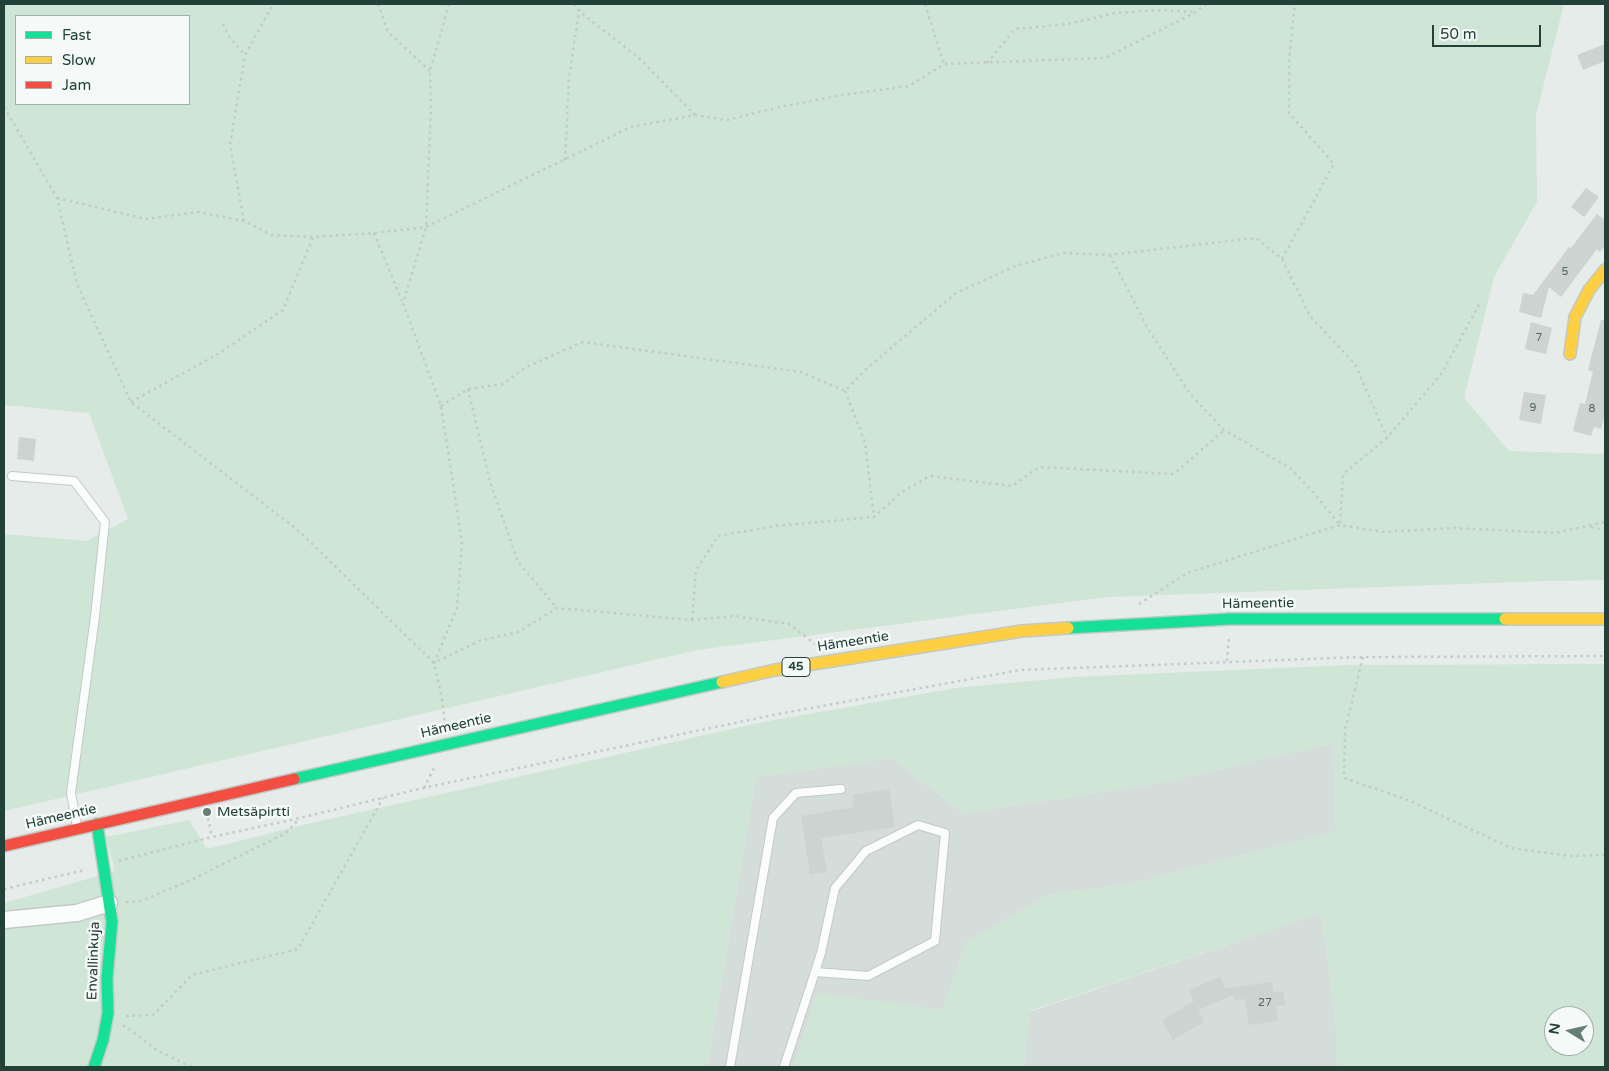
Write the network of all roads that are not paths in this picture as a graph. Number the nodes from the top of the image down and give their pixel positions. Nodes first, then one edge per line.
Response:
1 (1605, 270) edge
2 (1570, 354) dead end
3 (12, 476) dead end
4 (1605, 619) edge
5 (841, 789) dead end
6 (97, 824) junction
7 (78, 829) junction
8 (4, 846) edge
9 (109, 903) junction
10 (4, 920) edge
11 (815, 972) junction
12 (94, 1067) edge
13 (730, 1067) edge
14 (784, 1067) edge

1 - 2 main road
3 - 7 lane
4 - 6 main road, Hämeentie / 45
5 - 13 lane
6 - 7 main road, Hämeentie / 45
6 - 9 main road, Envallinkuja
7 - 8 main road, Hämeentie / 45
9 - 10 street
9 - 12 main road, Envallinkuja
11 - 11 lane
11 - 14 lane

